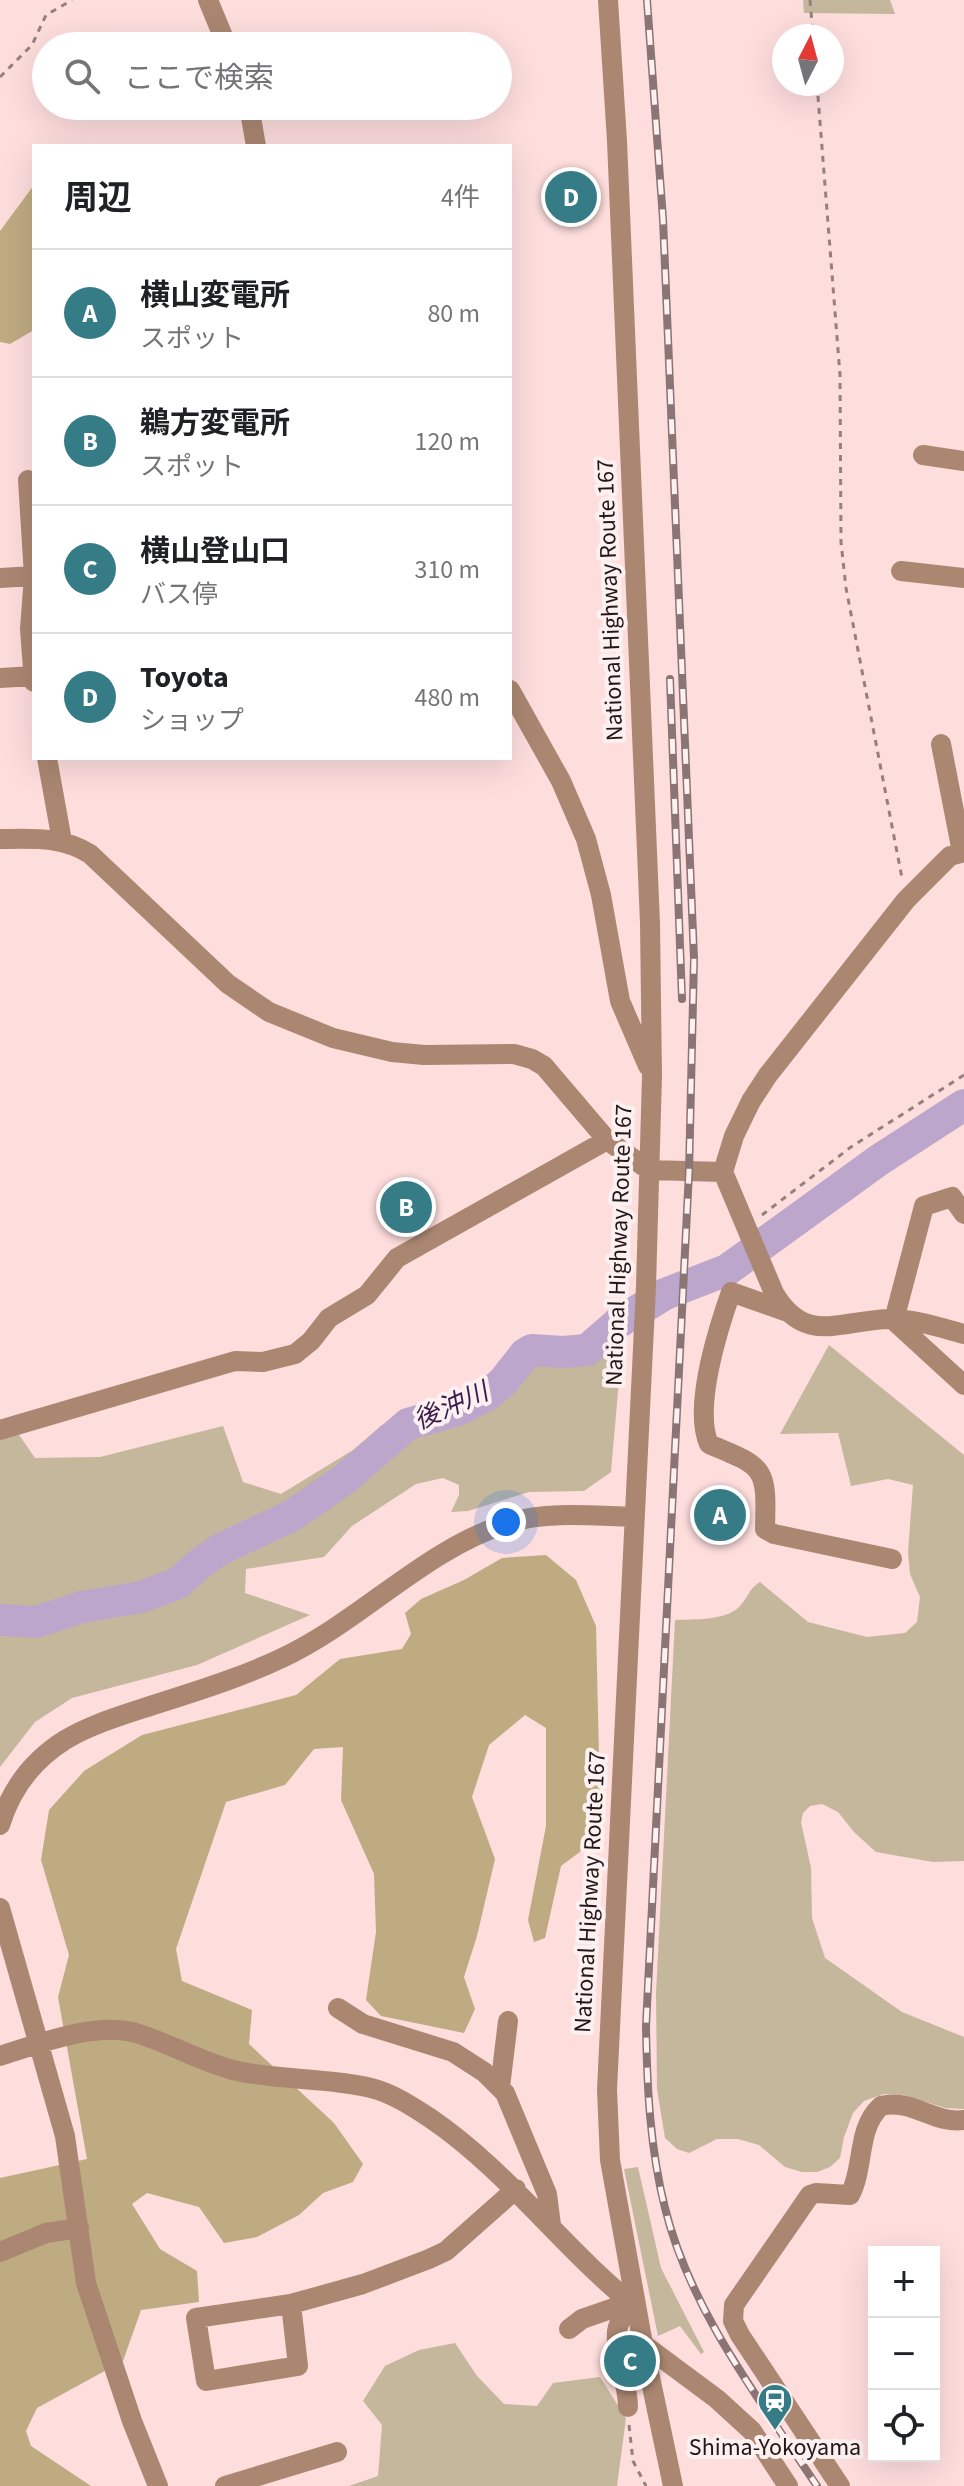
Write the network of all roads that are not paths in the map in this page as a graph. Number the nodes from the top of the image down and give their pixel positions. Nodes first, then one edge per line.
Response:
1 (208, 0) edge
2 (608, 0) edge
3 (221, 32) edge
4 (251, 120) edge
5 (256, 144) edge
6 (923, 455) dead end
7 (964, 461) edge
8 (28, 480) dead end
9 (32, 544) edge
10 (901, 571) dead end
11 (32, 576) edge
12 (0, 578) edge
13 (963, 581) edge
14 (32, 602) edge
15 (32, 654) edge
16 (0, 678) edge
17 (32, 678) edge
18 (512, 694) edge
19 (941, 744) dead end
20 (47, 760) edge
21 (0, 827) edge
22 (9, 839) edge
23 (62, 841) junction
24 (963, 852) edge
25 (652, 1076) junction
26 (607, 1140) junction
27 (649, 1170) junction
28 (723, 1172) junction
29 (964, 1214) edge
30 (785, 1311) junction
31 (893, 1320) junction
32 (964, 1334) edge
33 (964, 1385) edge
34 (0, 1430) edge
35 (633, 1517) junction
36 (892, 1559) dead end
37 (0, 1825) edge
38 (0, 1908) edge
39 (338, 2008) dead end
40 (508, 2021) dead end
41 (37, 2045) junction
42 (0, 2056) edge
43 (500, 2087) junction
44 (964, 2120) edge
45 (516, 2189) junction
46 (551, 2225) junction
47 (79, 2228) junction
48 (0, 2252) edge
49 (291, 2304) junction
50 (634, 2304) junction
51 (569, 2329) dead end
52 (643, 2344) junction
53 (628, 2407) road end
54 (337, 2452) dead end
55 (158, 2486) edge
56 (225, 2486) edge
57 (673, 2486) edge
58 (788, 2486) edge
59 (840, 2486) edge

1 - 3 street
2 - 25 street, National Highway Route 167
4 - 5 street
6 - 7 street
8 - 9 street
10 - 13 street
11 - 12 street
14 - 15 street
16 - 17 street
18 - 25 street
19 - 24 street
20 - 23 street
21 - 22 street
22 - 23 street
23 - 26 street
24 - 28 street
25 - 27 street, National Highway Route 167
26 - 27 street
26 - 34 street
27 - 28 street
27 - 35 street, National Highway Route 167
28 - 30 street
29 - 31 street
30 - 31 street
30 - 36 street
31 - 32 street
31 - 33 street
35 - 37 street
35 - 50 street, National Highway Route 167
38 - 41 street
39 - 43 street
40 - 43 street
41 - 42 street
41 - 45 street
41 - 47 street
43 - 46 street
44 - 59 street
45 - 46 street
45 - 49 street
46 - 50 street
47 - 48 street
47 - 55 street
49 - 49 street
50 - 51 street
50 - 52 street, National Highway Route 167
50 - 53 street
52 - 57 street, National Highway Route 167
52 - 58 street
54 - 56 street

